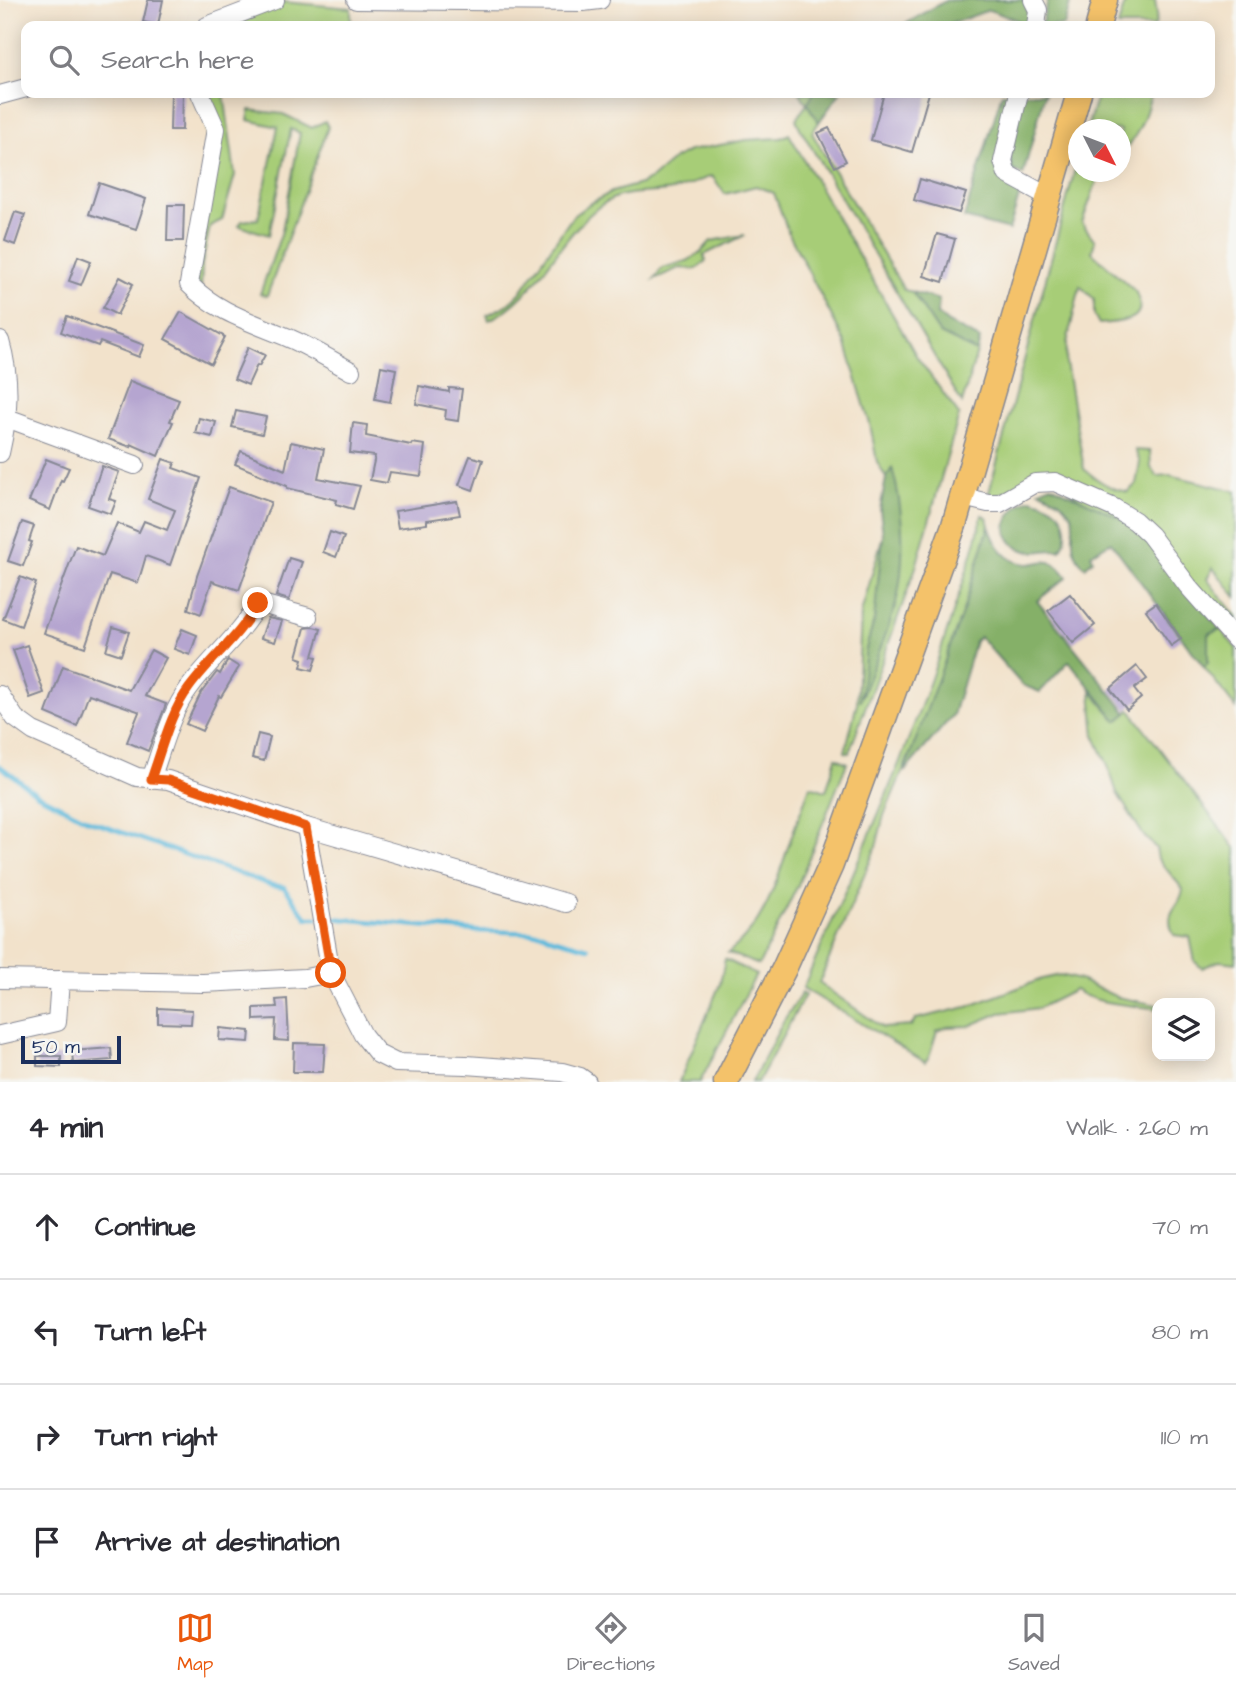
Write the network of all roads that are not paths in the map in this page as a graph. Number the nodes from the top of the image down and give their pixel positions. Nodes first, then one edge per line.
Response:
1 (275, 0) edge
2 (356, 0) edge
3 (600, 0) edge
4 (1033, 0) edge
5 (1105, 0) edge
6 (418, 1) edge
7 (220, 21) edge
8 (1037, 21) edge
9 (1099, 21) edge
10 (21, 89) edge
11 (0, 95) edge
12 (202, 98) edge
13 (1019, 98) edge
14 (1078, 98) edge
15 (1049, 197) junction
16 (0, 341) edge
17 (351, 371) dead end
18 (8, 418) junction
19 (0, 453) edge
20 (135, 465) dead end
21 (963, 497) junction
22 (308, 617) dead end
23 (1236, 640) edge
24 (0, 695) edge
25 (151, 779) junction
26 (306, 827) junction
27 (566, 903) dead end
28 (331, 973) junction
29 (0, 979) edge
30 (60, 980) junction
31 (0, 1035) edge
32 (587, 1082) edge
33 (726, 1082) edge

1 - 7 street
2 - 6 street
3 - 6 street
4 - 8 street
5 - 9 highway
10 - 11 street
12 - 17 street
13 - 15 street
14 - 15 highway
15 - 21 highway
16 - 18 street
18 - 19 street
18 - 20 street
21 - 23 street
21 - 33 highway
22 - 25 street
24 - 25 street
25 - 26 street
26 - 27 street
26 - 28 street
28 - 30 street
28 - 32 street
29 - 30 street
30 - 31 street

